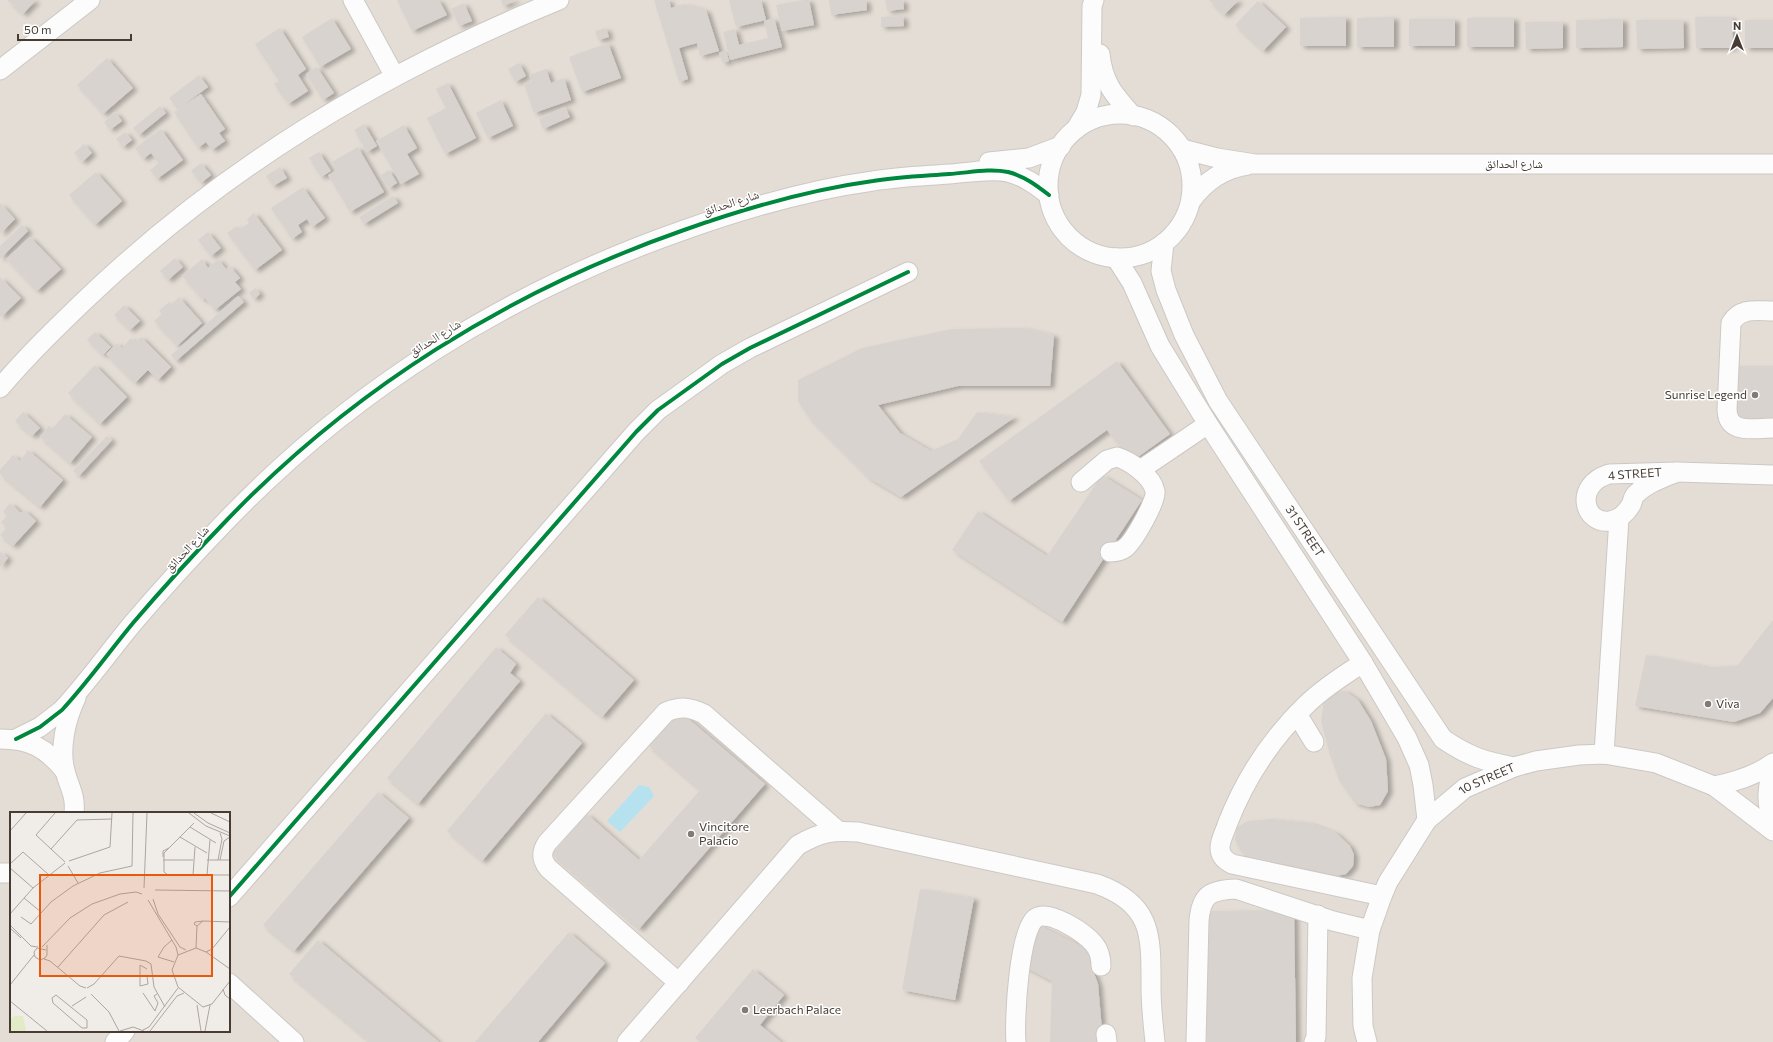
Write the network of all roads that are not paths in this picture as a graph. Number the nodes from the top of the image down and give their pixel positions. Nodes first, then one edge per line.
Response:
1 (90, 0) edge
2 (353, 0) edge
3 (559, 0) edge
4 (1094, 0) edge
5 (1098, 0) edge
6 (0, 70) edge
7 (394, 76) junction
8 (1133, 116) junction
9 (1076, 129) junction
10 (1060, 146) junction
11 (1182, 149) junction
12 (1255, 164) junction
13 (1773, 164) edge
14 (906, 177) junction
15 (1049, 195) junction
16 (1191, 201) junction
17 (1164, 243) junction
18 (1116, 258) junction
19 (908, 272) dead end
20 (1773, 311) edge
21 (2, 381) edge
22 (1208, 424) junction
23 (1773, 428) edge
24 (1140, 470) junction
25 (1677, 472) junction
26 (1773, 475) edge
27 (1081, 482) dead end
28 (1619, 518) junction
29 (1110, 552) dead end
30 (1363, 663) junction
31 (80, 690) junction
32 (1296, 714) junction
33 (8, 739) edge
34 (1314, 742) dead end
35 (1604, 754) junction
36 (1773, 763) edge
37 (1514, 767) junction
38 (65, 771) junction
39 (1714, 786) junction
40 (74, 812) edge
41 (1428, 820) junction
42 (1773, 820) edge
43 (837, 830) junction
44 (1773, 831) edge
45 (230, 896) edge
46 (1382, 896) junction
47 (1318, 915) junction
48 (1370, 930) junction
49 (1101, 966) dead end
50 (679, 983) junction
51 (230, 984) edge
52 (124, 1032) edge
53 (115, 1042) edge
54 (294, 1042) edge
55 (627, 1042) edge
56 (1016, 1042) edge
57 (1155, 1042) edge
58 (1196, 1042) edge
59 (1314, 1042) edge
60 (1367, 1042) edge

1 - 6 street
2 - 7 street
3 - 7 street
4 - 9 street
5 - 8 street
7 - 21 street
8 - 9 street
8 - 11 street
9 - 10 street
10 - 14 street
10 - 15 street
11 - 12 street
11 - 16 street
12 - 13 street, شارع الحدائق
12 - 16 street
14 - 15 street
14 - 31 street, شارع الحدائق
15 - 18 street
16 - 17 street
17 - 18 street
17 - 37 street, 31 STREET
18 - 22 street, 31 STREET
19 - 45 street
20 - 23 street
22 - 24 street
22 - 30 street, 31 STREET
24 - 27 street
24 - 29 street
25 - 26 street, 4 STREET
25 - 28 street, 4 STREET
25 - 28 street, 4 STREET
28 - 35 street
30 - 32 street
30 - 41 street, 31 STREET
31 - 33 street
31 - 38 street
32 - 34 street
32 - 46 street
33 - 38 street
35 - 37 street, 10 STREET
35 - 39 street, 10 STREET
36 - 39 street
36 - 42 street
37 - 41 street, 10 STREET
38 - 40 street
39 - 44 street, 10 STREET
41 - 46 street, 10 STREET
43 - 50 street
43 - 50 street
43 - 57 street
46 - 48 street, 10 STREET
47 - 48 street
47 - 58 street
47 - 59 street
48 - 60 street, 10 STREET
49 - 56 street
50 - 55 street
51 - 54 street
52 - 53 street

